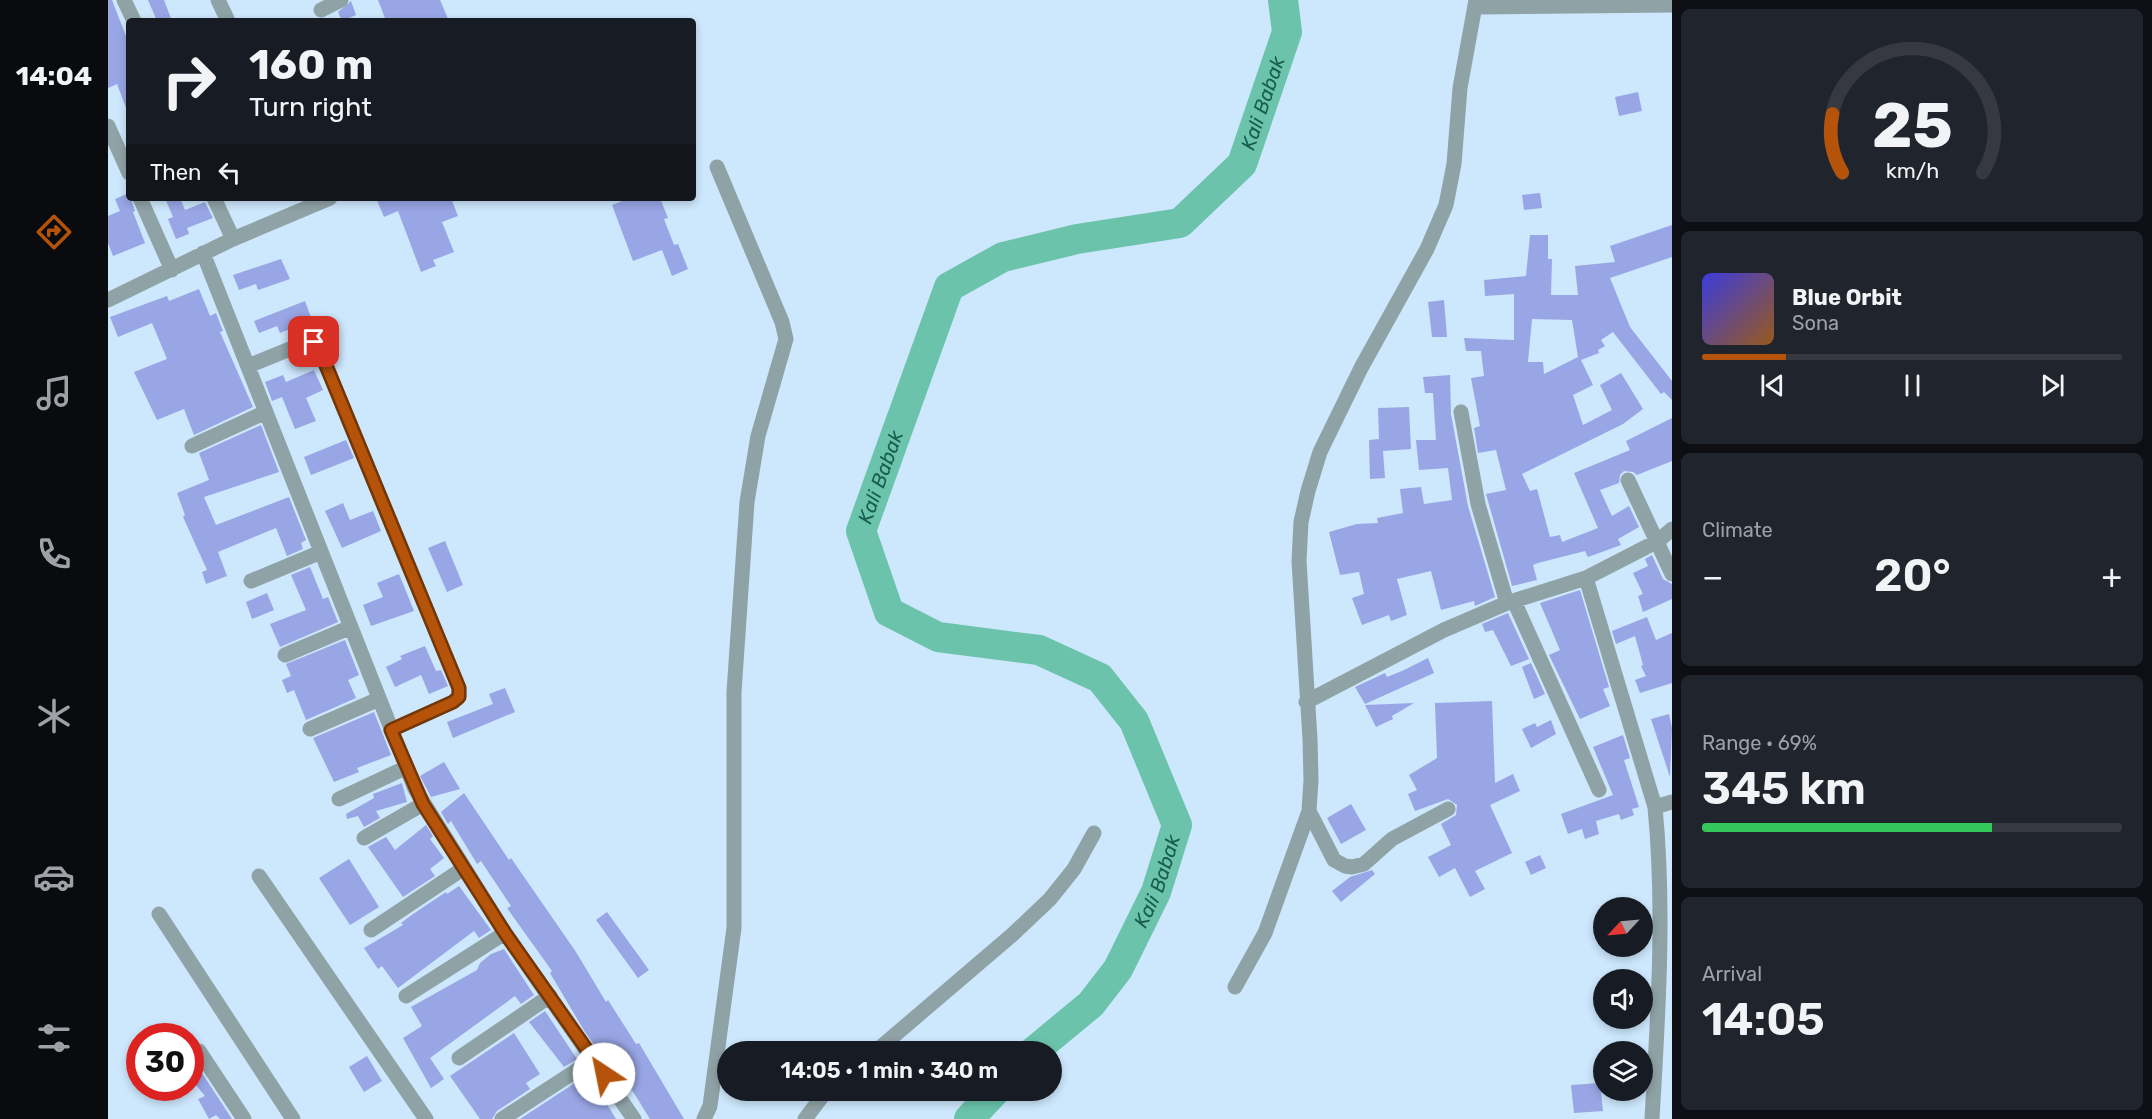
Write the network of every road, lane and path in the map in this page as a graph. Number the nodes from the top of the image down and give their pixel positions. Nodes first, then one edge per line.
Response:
1 (124, 0) edge
2 (218, 0) edge
3 (341, 0) edge
4 (1476, 3) edge
5 (1672, 5) edge
6 (321, 10) edge
7 (133, 18) edge
8 (227, 18) edge
9 (108, 126) edge
10 (126, 166) edge
11 (717, 167) dead end
12 (141, 201) edge
13 (215, 201) edge
14 (310, 202) edge
15 (233, 239) junction
16 (203, 253) junction
17 (172, 270) junction
18 (109, 298) edge
19 (248, 366) junction
20 (266, 412) junction
21 (1461, 412) dead end
22 (192, 446) dead end
23 (1628, 480) dead end
24 (1672, 529) edge
25 (1658, 541) junction
26 (321, 552) junction
27 (1672, 574) edge
28 (1586, 578) junction
29 (251, 581) dead end
30 (1510, 602) junction
31 (351, 627) junction
32 (285, 655) dead end
33 (379, 699) junction
34 (1306, 702) junction
35 (310, 729) dead end
36 (391, 730) junction
37 (405, 768) junction
38 (1599, 790) dead end
39 (339, 799) dead end
40 (1672, 802) edge
41 (423, 804) junction
42 (1655, 807) junction
43 (1448, 809) dead end
44 (1308, 811) junction
45 (1094, 833) dead end
46 (364, 838) dead end
47 (464, 868) junction
48 (259, 876) dead end
49 (159, 914) dead end
50 (371, 930) dead end
51 (505, 933) junction
52 (1665, 959) edge
53 (1235, 987) dead end
54 (406, 996) dead end
55 (550, 996) junction
56 (888, 1041) edge
57 (459, 1058) dead end
58 (204, 1059) edge
59 (594, 1059) junction
60 (819, 1101) edge
61 (244, 1119) edge
62 (293, 1119) edge
63 (426, 1119) edge
64 (502, 1119) edge
65 (634, 1119) edge
66 (704, 1119) edge
67 (805, 1119) edge
68 (1652, 1119) edge

1 - 7 street
2 - 8 street
3 - 6 street
4 - 5 street
4 - 34 street
9 - 10 street
11 - 66 street
12 - 17 street
13 - 15 street
14 - 15 street
15 - 16 street
16 - 17 street
16 - 19 street
17 - 18 street
19 - 20 street
19 - 36 street
20 - 22 street
20 - 26 street
21 - 30 street
23 - 25 street
24 - 25 street
25 - 27 street
25 - 28 street
26 - 29 street
26 - 31 street
28 - 30 street
28 - 42 street
30 - 34 street
30 - 38 street
31 - 32 street
31 - 33 street
33 - 35 street
33 - 36 street
34 - 44 street
36 - 37 street
37 - 39 street
37 - 41 street
40 - 42 street
41 - 46 street
41 - 47 street
42 - 52 street
43 - 44 street
44 - 53 street
45 - 56 street
47 - 50 street
47 - 51 street
48 - 63 street
49 - 62 street
51 - 54 street
51 - 55 street
52 - 68 street
55 - 57 street
55 - 59 street
58 - 61 street
59 - 64 street
59 - 65 street
60 - 67 street

